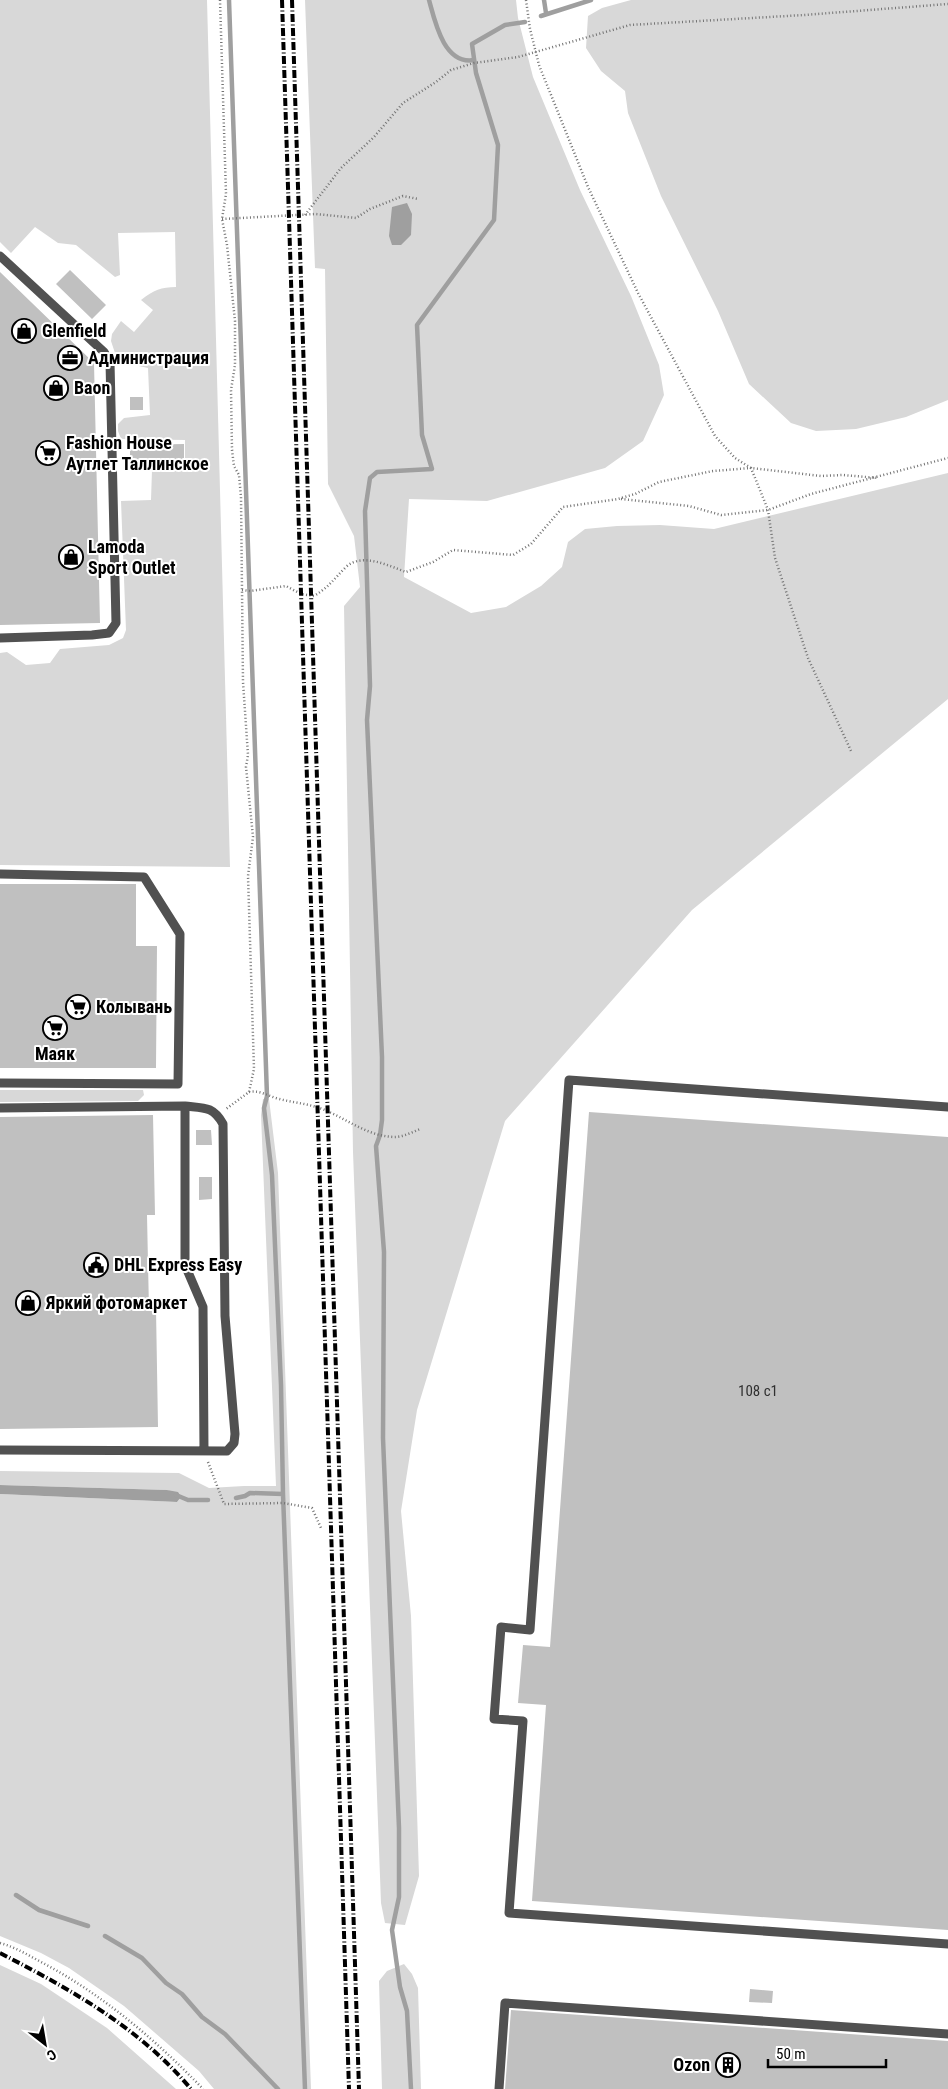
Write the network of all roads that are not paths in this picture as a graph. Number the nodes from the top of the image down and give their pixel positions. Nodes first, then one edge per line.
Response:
1 (0, 256) edge
2 (0, 638) edge
3 (0, 874) edge
4 (0, 1083) edge
5 (185, 1106) junction
6 (948, 1107) edge
7 (0, 1108) edge
8 (0, 1450) edge
9 (204, 1451) junction
10 (948, 1944) edge
11 (948, 2034) edge
12 (499, 2089) edge

1 - 2 lane
3 - 4 lane
5 - 7 lane
5 - 9 lane
5 - 9 lane
6 - 10 lane
8 - 9 lane
11 - 12 lane

